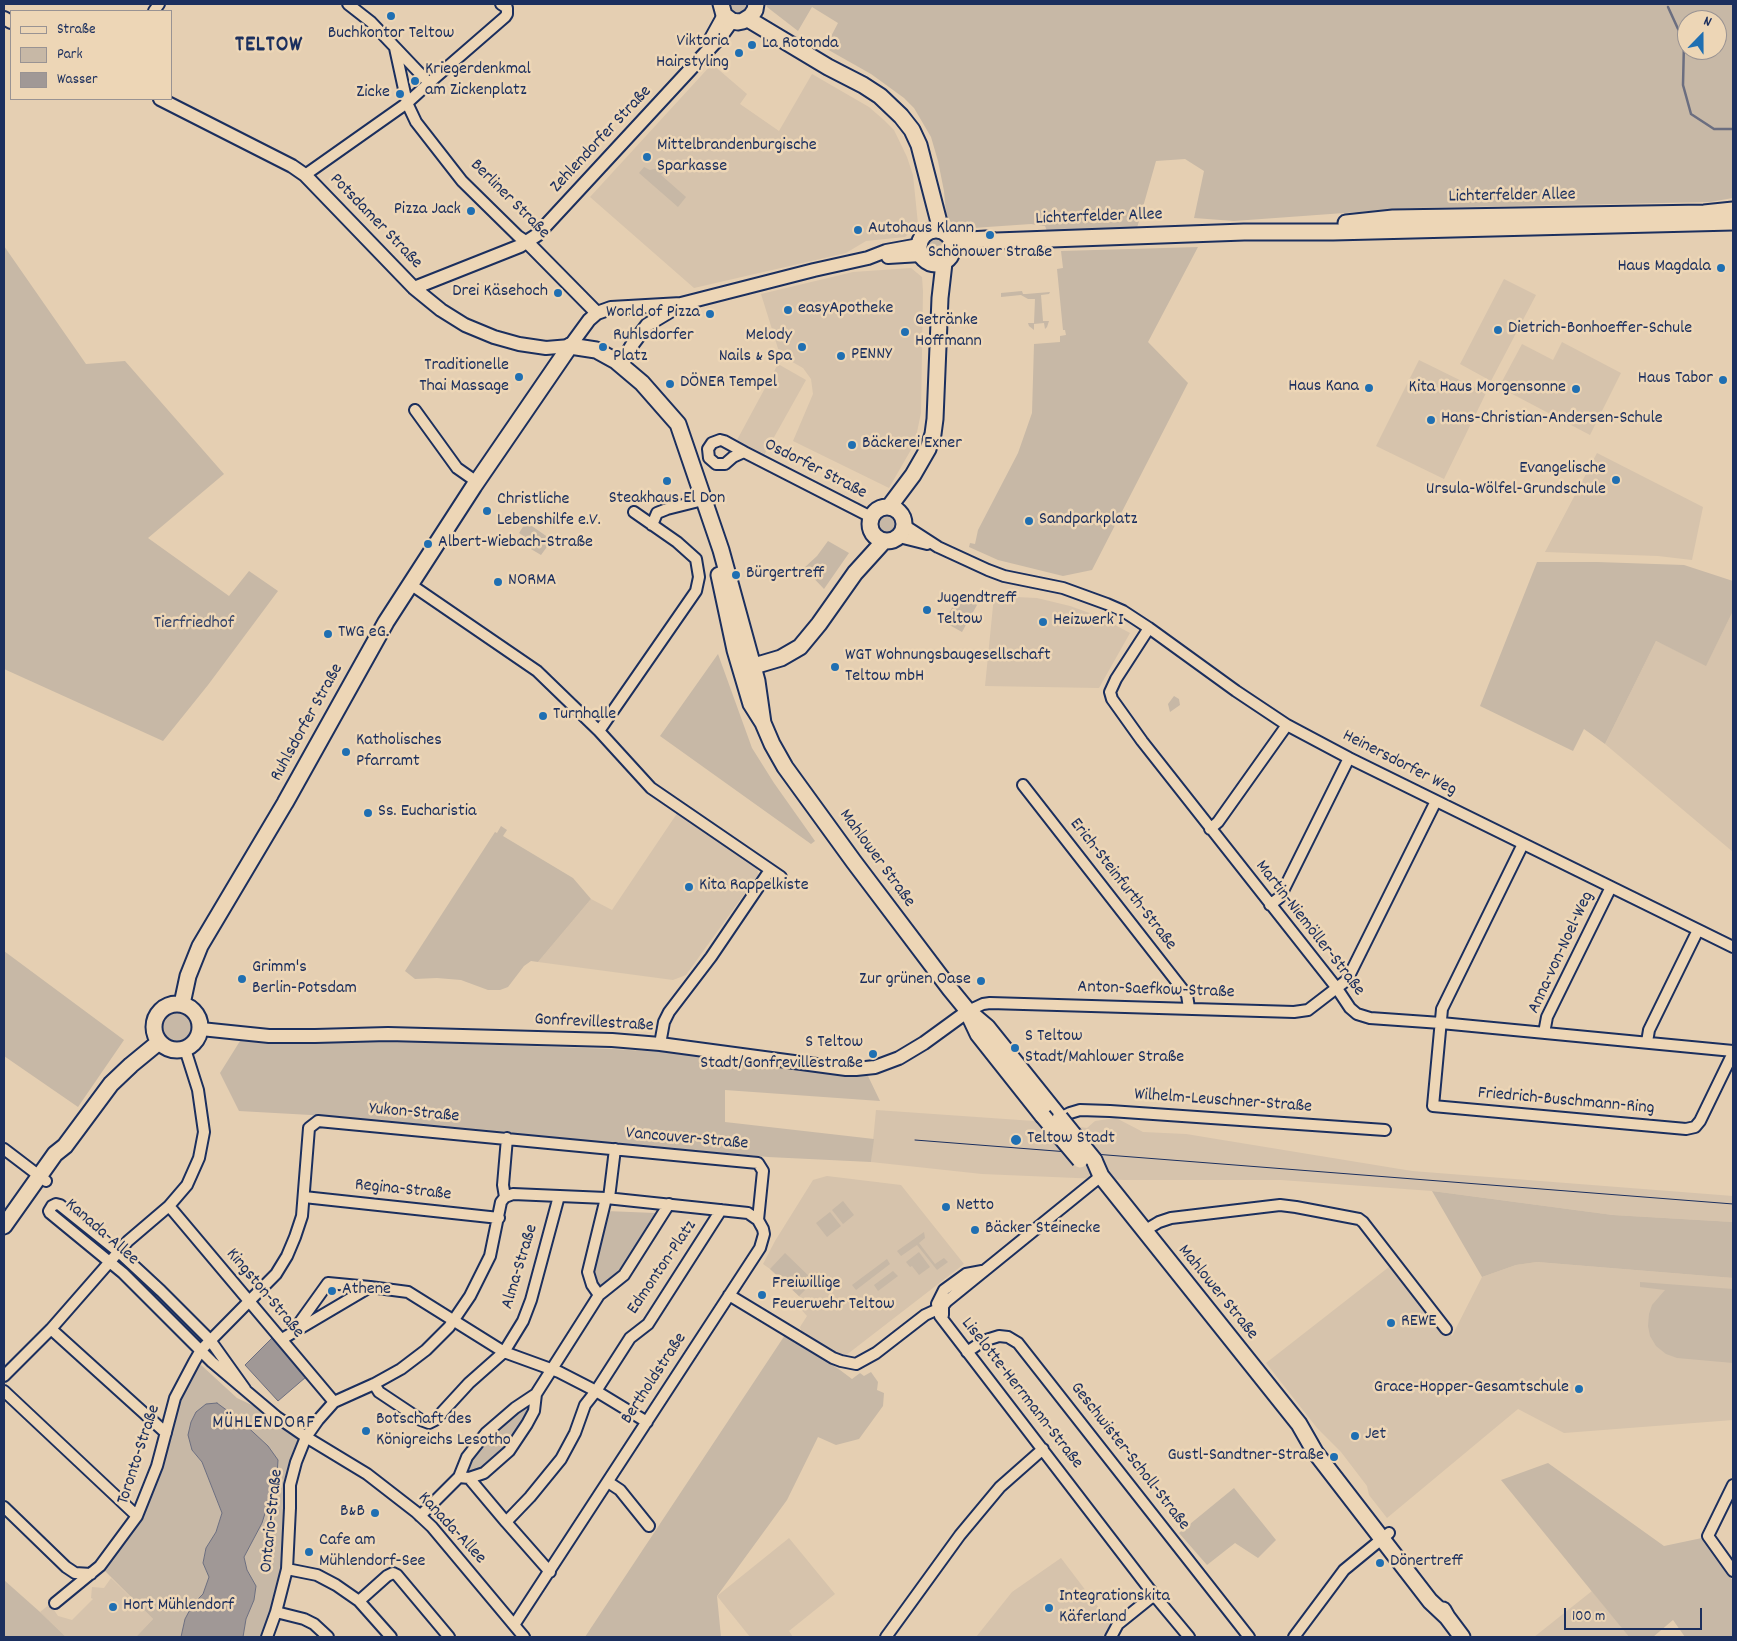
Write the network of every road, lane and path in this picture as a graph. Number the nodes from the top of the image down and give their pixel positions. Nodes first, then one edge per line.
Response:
1 (348, 4) edge
2 (501, 4) edge
3 (753, 11) edge
4 (726, 13) edge
5 (395, 48) junction
6 (429, 83) junction
7 (162, 100) edge
8 (407, 103) junction
9 (305, 175) junction
10 (1733, 210) edge
11 (1733, 222) edge
12 (935, 231) junction
13 (1293, 231) junction
14 (527, 242) junction
15 (953, 245) junction
16 (929, 257) junction
17 (414, 288) junction
18 (681, 304) junction
19 (597, 313) junction
20 (570, 346) junction
21 (622, 366) junction
22 (415, 410) dead end
23 (744, 452) dead end
24 (477, 482) junction
25 (703, 500) junction
26 (634, 512) dead end
27 (871, 517) junction
28 (898, 520) junction
29 (652, 525) junction
30 (878, 538) junction
31 (410, 584) junction
32 (1149, 628) junction
33 (747, 668) junction
34 (1288, 725) junction
35 (598, 731) junction
36 (1349, 758) junction
37 (1023, 785) dead end
38 (1436, 802) junction
39 (1210, 829) junction
40 (1523, 844) junction
41 (770, 870) junction
42 (781, 877) dead end
43 (1611, 887) junction
44 (1270, 905) junction
45 (1698, 930) junction
46 (1733, 947) edge
47 (1336, 987) junction
48 (182, 1004) junction
49 (1189, 1008) junction
50 (968, 1011) junction
51 (1441, 1023) junction
52 (200, 1029) junction
53 (1544, 1033) junction
54 (159, 1042) junction
55 (1647, 1042) junction
56 (660, 1044) junction
57 (185, 1049) junction
58 (1733, 1052) edge
59 (1060, 1118) junction
60 (318, 1121) joint
61 (1385, 1130) dead end
62 (507, 1138) junction
63 (615, 1149) junction
64 (4, 1150) edge
65 (1087, 1160) junction
66 (1101, 1176) junction
67 (43, 1178) junction
68 (559, 1196) junction
69 (304, 1197) junction
70 (506, 1197) junction
71 (607, 1198) junction
72 (669, 1204) junction
73 (169, 1206) junction
74 (721, 1210) junction
75 (499, 1218) junction
76 (758, 1220) junction
77 (4, 1226) edge
78 (1144, 1231) junction
79 (764, 1234) joint
80 (120, 1253) junction
81 (111, 1262) junction
82 (982, 1271) junction
83 (370, 1287) junction
84 (599, 1295) junction
85 (729, 1295) junction
86 (249, 1302) junction
87 (938, 1309) junction
88 (454, 1320) junction
89 (944, 1321) junction
90 (51, 1329) junction
91 (1446, 1329) dead end
92 (294, 1332) junction
93 (282, 1339) junction
94 (210, 1340) junction
95 (201, 1350) junction
96 (504, 1352) junction
97 (967, 1352) junction
98 (551, 1370) junction
99 (4, 1376) edge
100 (374, 1384) junction
101 (244, 1389) junction
102 (596, 1391) junction
103 (4, 1392) edge
104 (536, 1394) junction
105 (334, 1402) junction
106 (647, 1422) junction
107 (166, 1433) junction
108 (306, 1437) junction
109 (1043, 1449) junction
110 (464, 1477) junction
111 (608, 1482) junction
112 (1733, 1485) edge
113 (4, 1507) edge
114 (137, 1516) junction
115 (420, 1516) junction
116 (506, 1522) junction
117 (649, 1526) dead end
118 (1385, 1536) junction
119 (286, 1569) junction
120 (1733, 1571) edge
121 (550, 1572) junction
122 (91, 1574) junction
123 (1154, 1595) junction
124 (359, 1601) junction
125 (55, 1603) dead end
126 (276, 1612) junction
127 (514, 1626) junction
128 (267, 1637) edge
129 (328, 1637) edge
130 (391, 1637) edge
131 (449, 1637) edge
132 (524, 1637) edge
133 (886, 1637) edge
134 (1111, 1637) edge
135 (1189, 1637) edge
136 (1248, 1637) edge
137 (1294, 1637) edge
138 (1462, 1637) edge

1 - 5 street
2 - 6 street
3 - 4 main road
3 - 12 main road
4 - 14 street, Zehlendorfer Straße
5 - 6 street
5 - 8 street, Berliner Straße
6 - 8 street
7 - 9 street, Potsdamer Straße
8 - 9 street
8 - 14 street, Berliner Straße
9 - 17 street, Potsdamer Straße
10 - 13 main road, Lichterfelder Allee
11 - 13 main road, Lichterfelder Allee
12 - 15 main road
12 - 16 main road
13 - 15 main road, Lichterfelder Allee
14 - 17 street, Zehlendorfer Straße
14 - 19 street, Berliner Straße
15 - 16 main road
16 - 18 street
16 - 28 main road
17 - 20 street, Potsdamer Straße
18 - 19 street
18 - 21 street
19 - 20 street
20 - 21 main road, Mahlower Straße
20 - 24 main road, Ruhlsdorfer Straße
21 - 25 main road, Mahlower Straße
22 - 24 street
23 - 27 street, Osdorfer Straße
24 - 31 main road, Ruhlsdorfer Straße
25 - 29 street
25 - 33 main road, Mahlower Straße
26 - 29 street
27 - 28 main road
27 - 30 main road
28 - 30 main road
28 - 32 street, Heinersdorfer Weg
29 - 35 street
30 - 33 main road
31 - 35 street
31 - 48 main road, Ruhlsdorfer Straße
32 - 34 street, Heinersdorfer Weg
32 - 39 street, Martin-Niemöller-Straße
33 - 50 main road, Mahlower Straße
34 - 36 street, Heinersdorfer Weg
34 - 39 street
35 - 41 street
36 - 38 street, Heinersdorfer Weg
36 - 44 street
37 - 49 street, Erich-Steinfurth-Straße
38 - 40 street, Heinersdorfer Weg
38 - 47 street, Anton-Saefkow-Straße
39 - 44 street, Martin-Niemöller-Straße
40 - 43 street, Heinersdorfer Weg
40 - 51 street
41 - 42 street
41 - 56 street
43 - 45 street, Heinersdorfer Weg
43 - 53 street, Anna-von-Noel-Weg
44 - 47 street, Martin-Niemöller-Straße
45 - 46 street, Heinersdorfer Weg
45 - 55 street
47 - 49 street, Anton-Saefkow-Straße
47 - 51 street, Martin-Niemöller-Straße
48 - 52 main road
48 - 54 main road
49 - 50 street, Anton-Saefkow-Straße
50 - 56 street, Gonfrevillestraße
50 - 59 main road, Mahlower Straße
50 - 65 main road, Mahlower Straße, bridge
51 - 53 street, Martin-Niemöller-Straße
51 - 58 street, Friedrich-Buschmann-Ring
52 - 56 street, Gonfrevillestraße
52 - 57 main road
53 - 55 street, Martin-Niemöller-Straße
54 - 57 main road
54 - 67 main road
55 - 58 street, Martin-Niemöller-Straße
57 - 73 street
59 - 61 street, Wilhelm-Leuschner-Straße
59 - 65 main road, Mahlower Straße, bridge
60 - 62 street, Yukon-Straße
60 - 69 street, Toronto-Straße
62 - 63 street, Vancouver-Straße
62 - 70 street
63 - 71 street, Vancouver-Straße
63 - 76 street, Vancouver-Straße
64 - 67 street
65 - 66 main road, Mahlower Straße
66 - 78 main road, Mahlower Straße
66 - 82 street, Liselotte-Herrmann-Straße
67 - 77 main road
68 - 70 street
68 - 71 street
68 - 96 street, Alma-Straße
69 - 75 street, Regina-Straße
69 - 86 street, Toronto-Straße
70 - 75 street, Alma-Straße
71 - 72 street
71 - 84 street
72 - 74 street
72 - 84 street, Edmonton-Platz
73 - 80 street
73 - 86 street, Kingston-Straße
74 - 76 street
74 - 102 street, Edmonton-Platz
75 - 88 street, Alma-Straße
76 - 79 street, Vancouver-Straße
78 - 91 street
78 - 118 main road, Mahlower Straße
79 - 85 street, Bertholdstraße
80 - 81 street
80 - 81 street, Kanada-Allee
80 - 94 street, Kanada-Allee
81 - 90 street
81 - 95 street, Kanada-Allee
82 - 87 street
82 - 89 street, Liselotte-Herrmann-Straße
83 - 88 street
83 - 92 street
83 - 92 street
84 - 98 street, Edmonton-Platz
85 - 87 street
85 - 106 street, Bertholdstraße
86 - 93 street, Kingston-Straße
86 - 94 street, Toronto-Straße
87 - 89 street
88 - 96 street
88 - 100 street, Alma-Straße
89 - 97 street, Liselotte-Herrmann-Straße
90 - 99 street
90 - 107 street
92 - 93 street
93 - 105 street, Kingston-Straße
94 - 95 street, Toronto-Straße
94 - 101 street, Kanada-Allee
95 - 101 street, Kanada-Allee
95 - 107 street, Toronto-Straße
96 - 98 street
96 - 100 street, Alma-Straße
97 - 109 street, Liselotte-Herrmann-Straße
97 - 136 street, Geschwister-Scholl-Straße
98 - 102 street
98 - 104 street, Edmonton-Platz
100 - 105 street, Alma-Straße
101 - 108 street, Kanada-Allee
102 - 106 street
102 - 116 street, Edmonton-Platz
103 - 114 street
104 - 110 street
104 - 110 street
105 - 108 street, Alma-Straße
106 - 111 street, Bertholdstraße
107 - 114 street, Toronto-Straße
108 - 115 street, Kanada-Allee
108 - 119 street, Ontario-Straße
109 - 123 street, Liselotte-Herrmann-Straße
109 - 133 street
110 - 115 street
110 - 116 street
111 - 117 street
111 - 121 street, Bertholdstraße
112 - 120 street
113 - 122 street
114 - 122 street, Toronto-Straße
115 - 127 street, Kanada-Allee
116 - 121 street
118 - 137 street
118 - 138 main road, Mahlower Straße
119 - 124 street
119 - 126 street, Ontario-Straße
121 - 127 street, Bertholdstraße
122 - 125 street, Toronto-Straße
123 - 134 street
123 - 135 street, Liselotte-Herrmann-Straße
124 - 130 street
124 - 131 street
126 - 128 street, Ontario-Straße
126 - 129 street
127 - 132 street, Kanada-Allee

